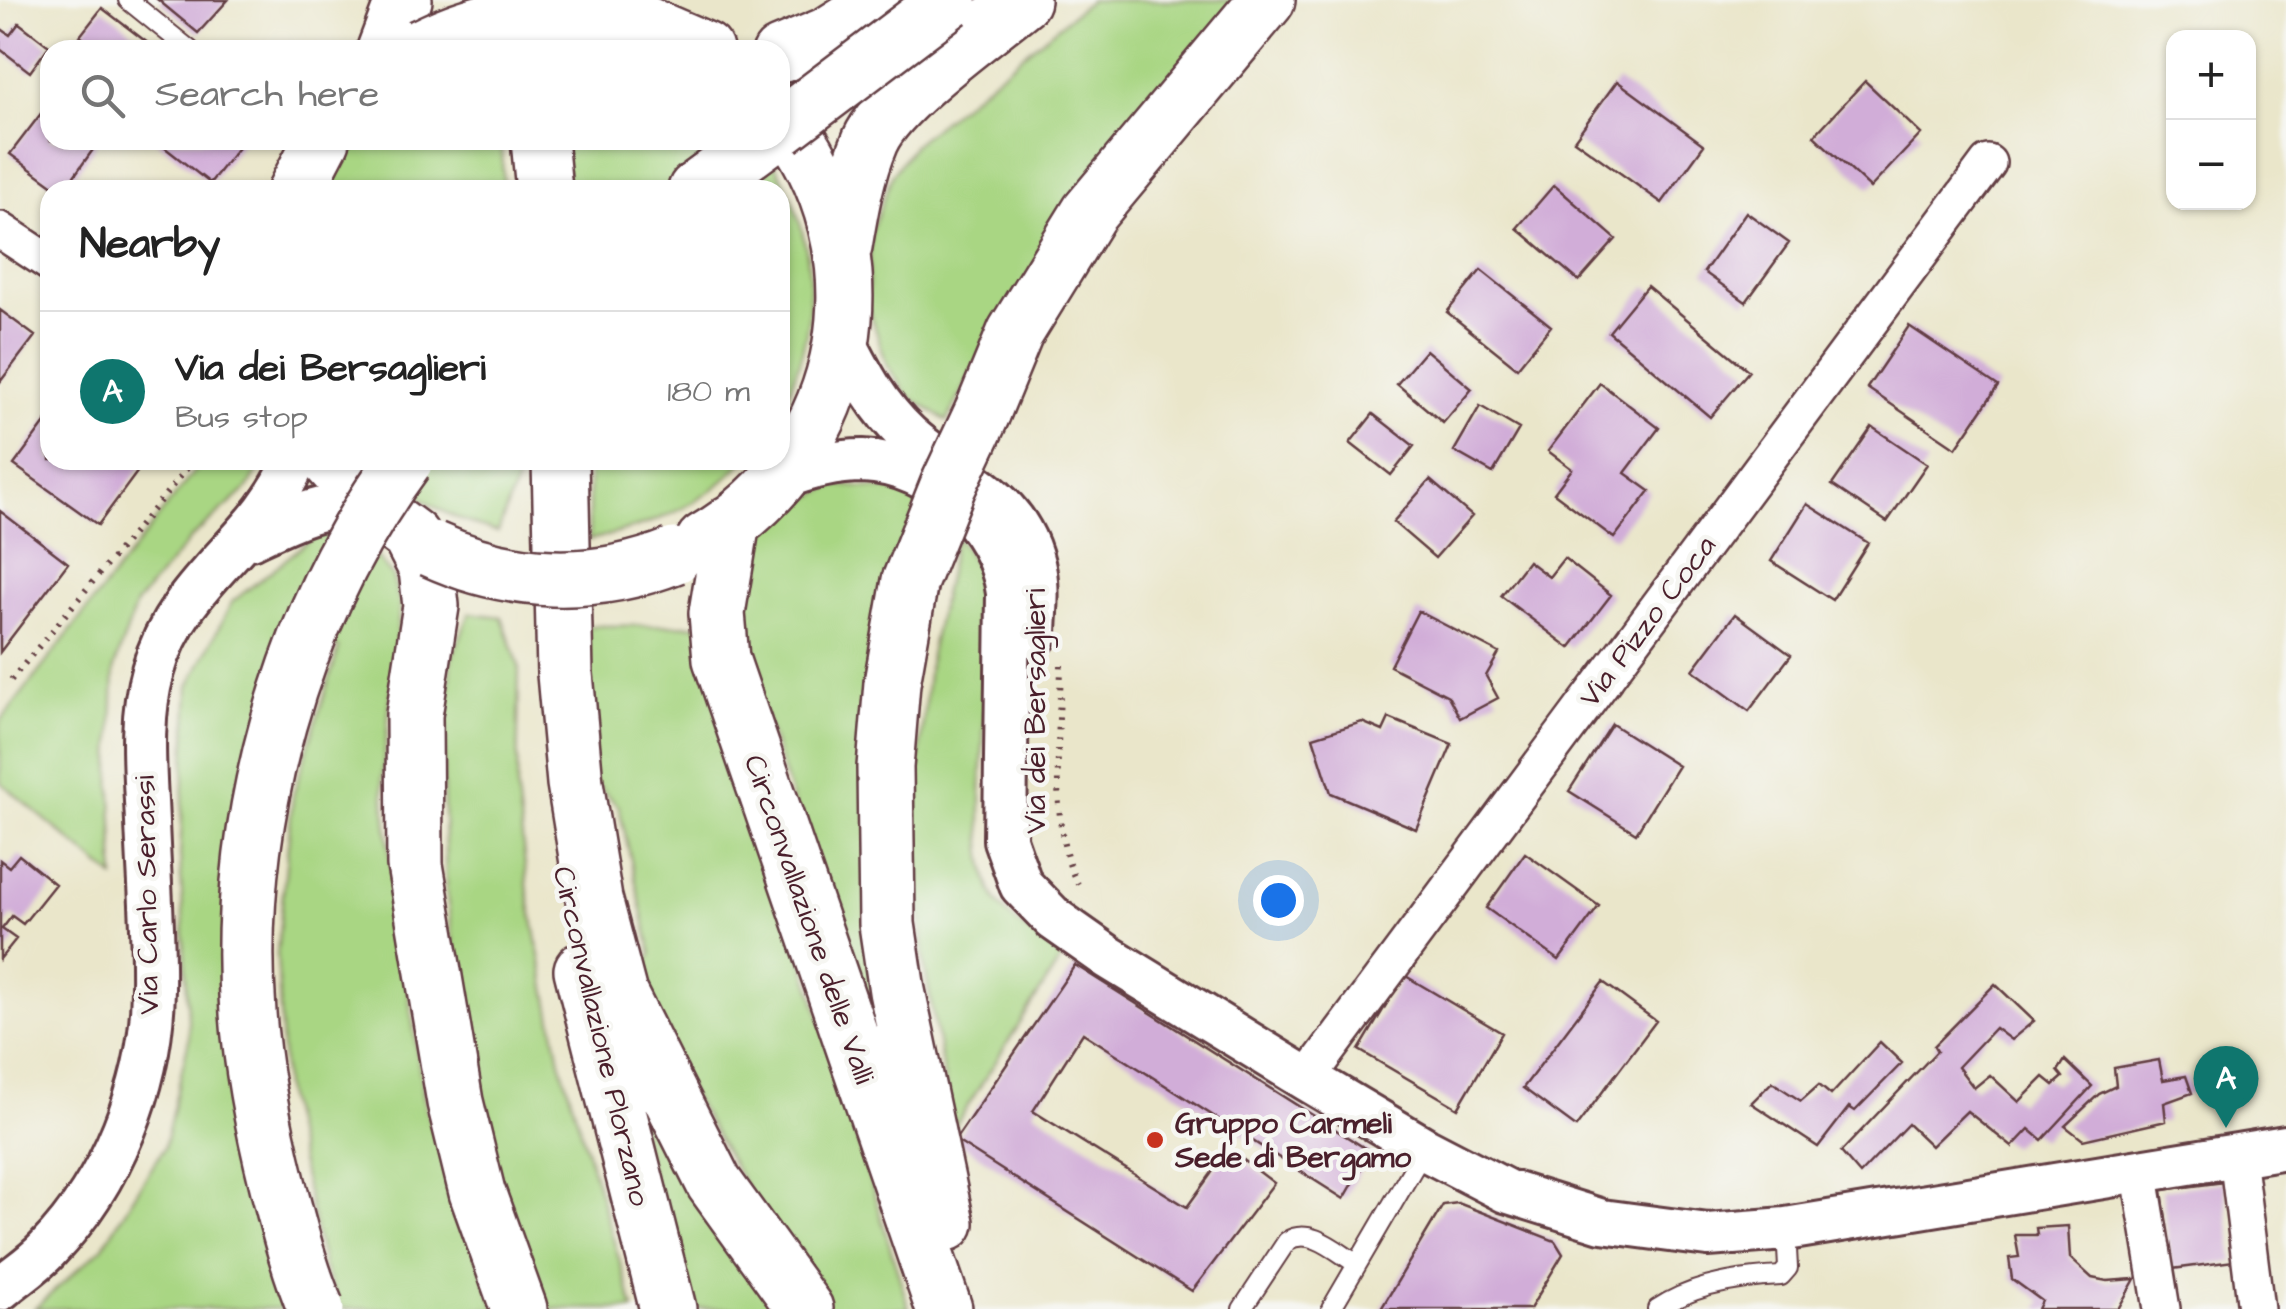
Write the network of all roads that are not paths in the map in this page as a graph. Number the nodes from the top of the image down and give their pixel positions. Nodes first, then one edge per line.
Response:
1 (128, 0) edge
2 (488, 0) edge
3 (509, 0) edge
4 (883, 0) edge
5 (950, 0) edge
6 (1022, 0) edge
7 (1268, 0) edge
8 (594, 9) edge
9 (407, 37) edge
10 (178, 40) edge
11 (502, 40) edge
12 (522, 40) edge
13 (684, 40) edge
14 (790, 53) edge
15 (790, 120) edge
16 (790, 128) edge
17 (520, 150) edge
18 (540, 150) edge
19 (750, 150) edge
20 (1988, 163) dead end
21 (522, 180) edge
22 (543, 180) edge
23 (710, 180) edge
24 (0, 230) edge
25 (843, 254) junction
26 (40, 256) edge
27 (842, 339) junction
28 (790, 462) edge
29 (291, 470) edge
30 (340, 470) edge
31 (397, 470) edge
32 (539, 470) edge
33 (560, 470) edge
34 (785, 470) edge
35 (779, 479) junction
36 (732, 522) junction
37 (404, 530) junction
38 (241, 542) junction
39 (1108, 957) junction
40 (1307, 1079) junction
41 (2286, 1147) edge
42 (1424, 1148) junction
43 (2237, 1156) junction
44 (2139, 1170) junction
45 (1786, 1228) junction
46 (1357, 1264) junction
47 (0, 1288) edge
48 (316, 1309) edge
49 (519, 1309) edge
50 (668, 1309) edge
51 (805, 1309) edge
52 (944, 1309) edge
53 (964, 1309) edge
54 (1242, 1309) edge
55 (1331, 1309) edge
56 (1657, 1309) edge
57 (2162, 1309) edge
58 (2256, 1309) edge

1 - 10 lane
2 - 11 highway
3 - 12 highway
4 - 14 highway
5 - 15 highway, bridge
6 - 25 highway
7 - 53 highway, bridge
8 - 9 highway, bridge
8 - 13 highway
16 - 25 highway
17 - 21 highway
18 - 22 highway
19 - 23 highway
20 - 40 street, Via Pizzo Coca
24 - 26 street
25 - 27 highway
27 - 28 highway
27 - 39 street, Via dei Bersaglieri
29 - 38 street
30 - 37 highway
31 - 48 highway, bridge
32 - 50 highway, Circonvallazione Plorzano
33 - 51 highway, Circonvallazione Plorzano
34 - 35 highway
35 - 36 highway
35 - 39 street, Via dei Bersaglieri
36 - 37 highway, bridge
36 - 52 highway, Circonvallazione delle Valli
37 - 38 street
37 - 49 highway
38 - 47 street, Via Carlo Serassi
39 - 40 street, Via dei Bersaglieri
40 - 42 street, Via dei Bersaglieri
41 - 43 street, Via dei Bersaglieri
42 - 45 street, Via dei Bersaglieri
42 - 46 lane
43 - 44 street, Via dei Bersaglieri
43 - 58 street
44 - 45 street, Via dei Bersaglieri
44 - 57 street
45 - 56 lane
46 - 54 lane
46 - 55 lane

